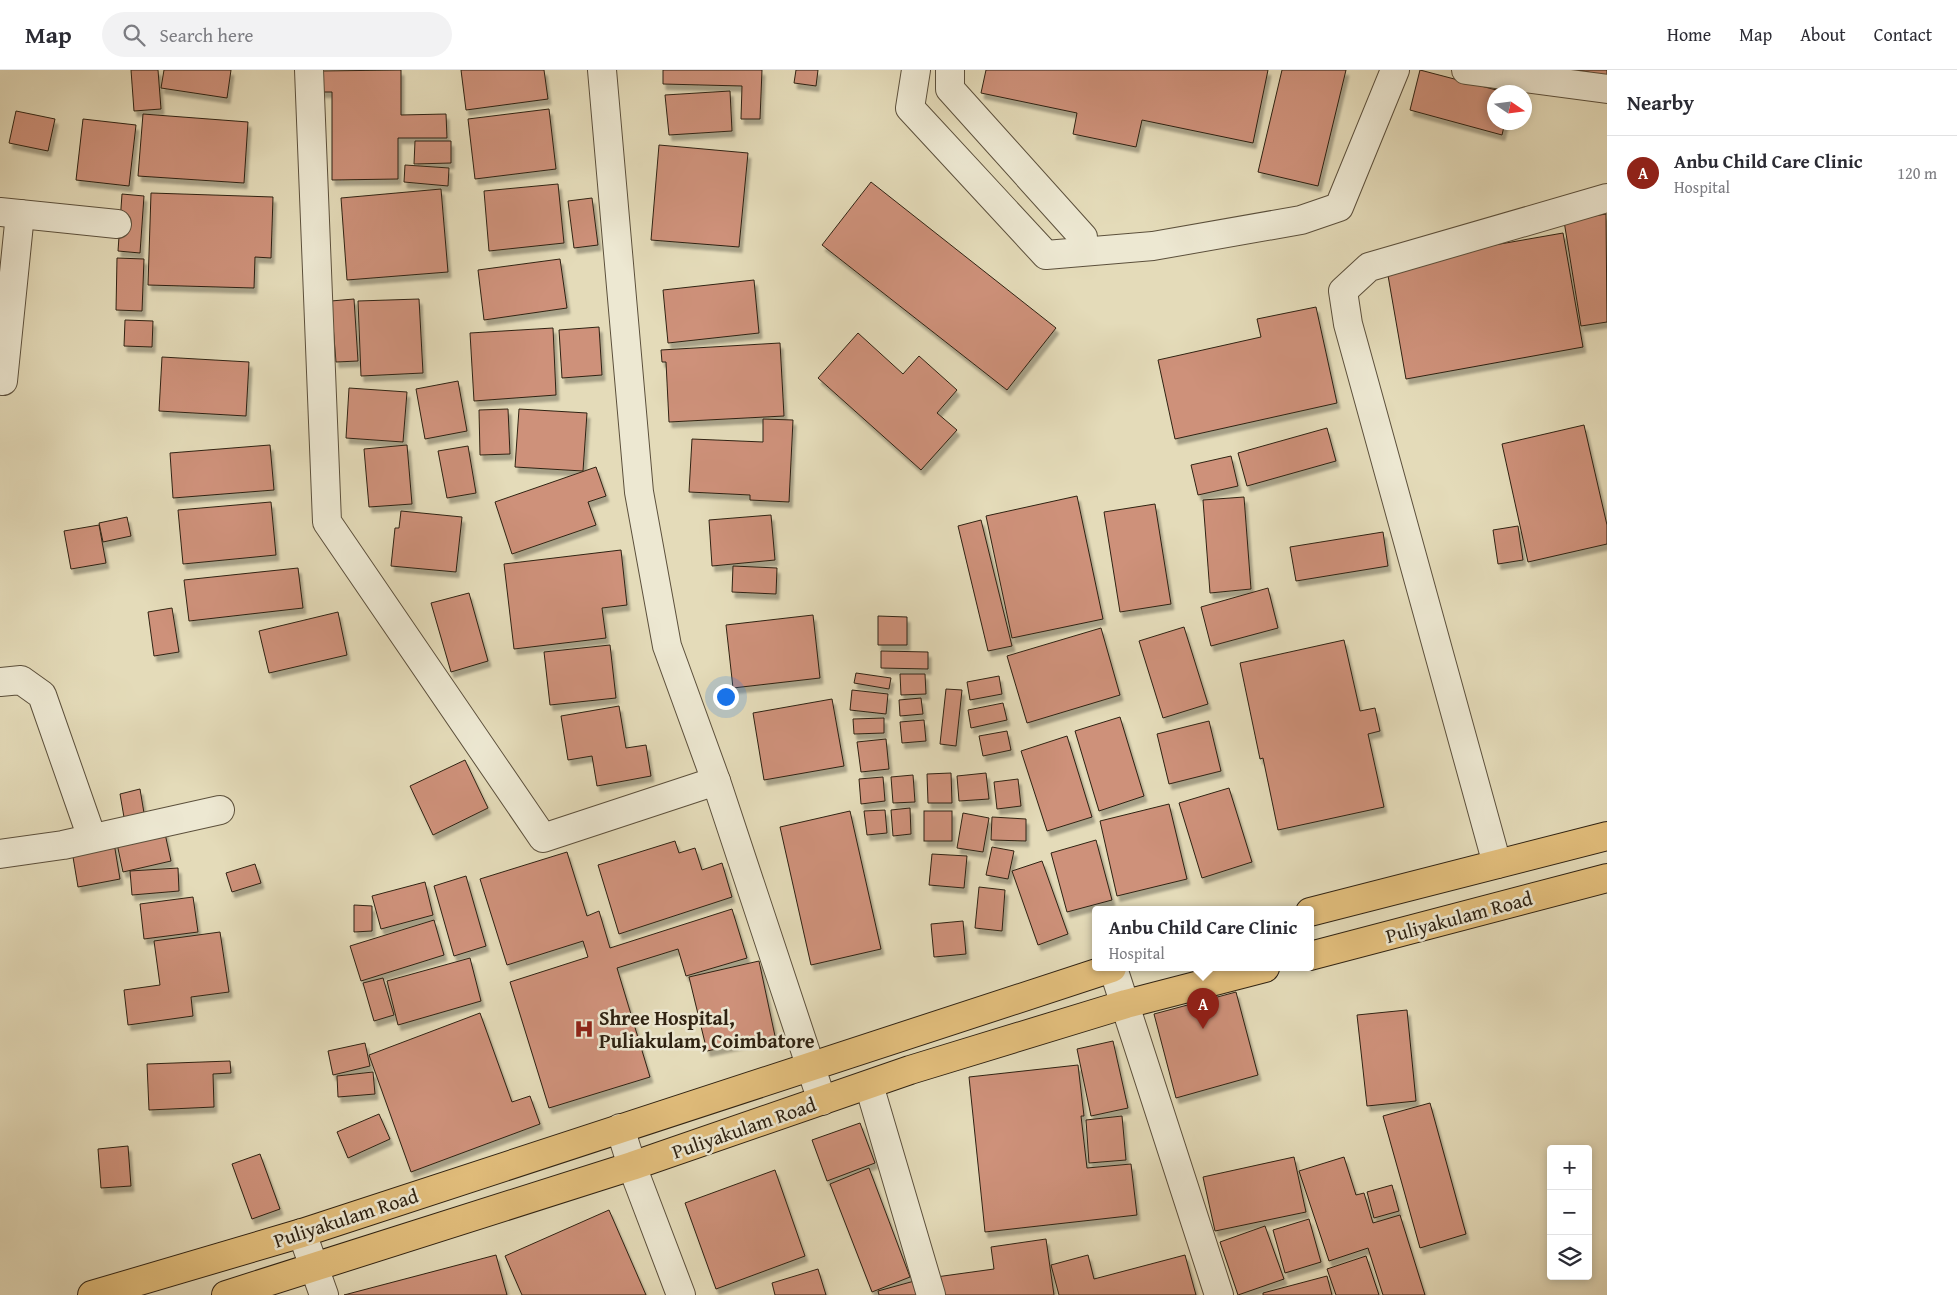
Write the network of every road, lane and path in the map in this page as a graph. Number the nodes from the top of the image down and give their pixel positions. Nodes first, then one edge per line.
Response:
1 (309, 70) edge
2 (602, 70) edge
3 (916, 70) edge
4 (950, 70) edge
5 (1395, 70) edge
6 (1466, 70) edge
7 (1607, 89) edge
8 (1607, 198) edge
9 (10, 213) edge
10 (117, 224) dead end
11 (1084, 237) dead end
12 (3, 380) dead end
13 (0, 682) edge
14 (716, 781) junction
15 (220, 810) dead end
16 (1607, 836) edge
17 (92, 838) junction
18 (0, 854) edge
19 (1497, 864) junction
20 (1607, 878) edge
21 (1314, 911) edge
22 (1314, 955) edge
23 (1103, 971) edge
24 (1113, 971) edge
25 (1253, 971) edge
26 (1126, 1004) junction
27 (810, 1066) junction
28 (869, 1085) junction
29 (822, 1102) junction
30 (620, 1128) junction
31 (632, 1166) junction
32 (302, 1233) junction
33 (314, 1266) junction
34 (92, 1295) edge
35 (226, 1295) edge
36 (324, 1295) edge
37 (680, 1295) edge
38 (931, 1295) edge
39 (1220, 1295) edge

1 - 14 street
2 - 14 street
3 - 5 street
4 - 11 street
6 - 7 street
8 - 19 street
9 - 10 street
9 - 12 street
13 - 17 street
14 - 27 street
15 - 17 street
16 - 19 main road, Puliyakulam Road
17 - 18 street
19 - 21 main road, Puliyakulam Road
20 - 22 main road, Puliyakulam Road
23 - 27 main road, Puliyakulam Road
24 - 26 street
25 - 26 main road, Puliyakulam Road
26 - 28 main road, Puliyakulam Road
26 - 39 street
27 - 29 street
27 - 30 main road, Puliyakulam Road
28 - 29 main road, Puliyakulam Road
28 - 38 street
29 - 31 main road, Puliyakulam Road
30 - 31 street
30 - 32 main road, Puliyakulam Road
31 - 33 main road, Puliyakulam Road
31 - 37 street
32 - 33 street
32 - 34 main road, Puliyakulam Road
33 - 35 main road, Puliyakulam Road
33 - 36 street

